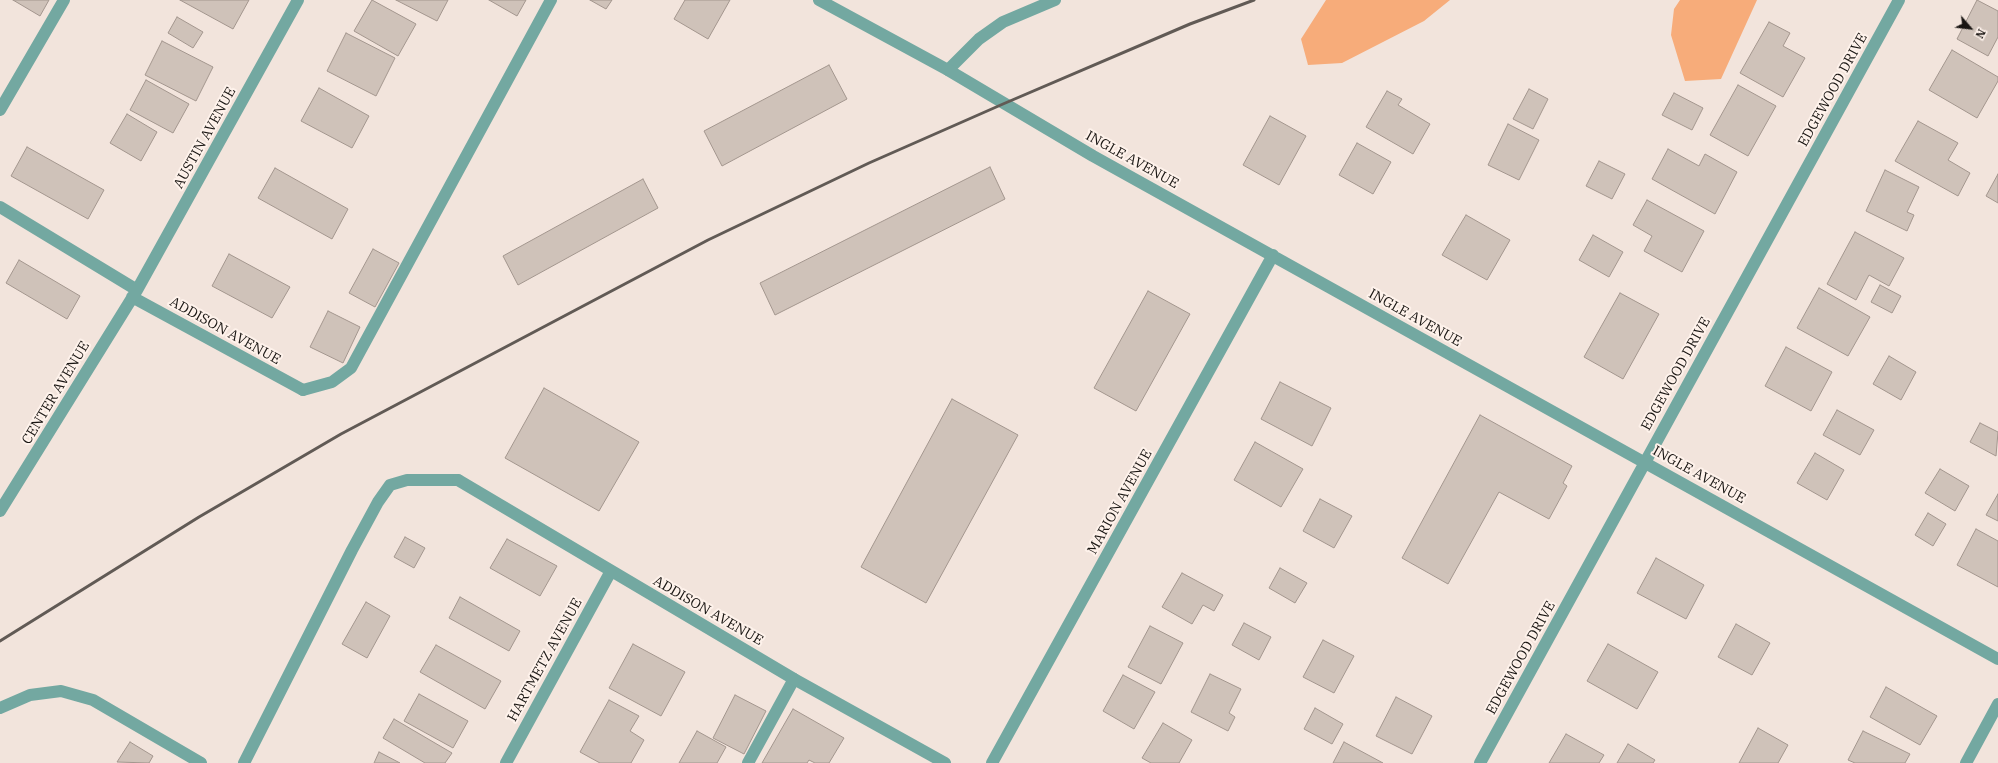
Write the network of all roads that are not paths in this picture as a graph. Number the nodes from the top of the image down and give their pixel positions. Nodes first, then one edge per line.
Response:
1 (64, 0) edge
2 (298, 0) edge
3 (551, 0) edge
4 (819, 0) edge
5 (1055, 0) edge
6 (1899, 0) edge
7 (948, 70) junction
8 (0, 110) edge
9 (0, 207) edge
10 (1273, 255) junction
11 (135, 293) junction
12 (1645, 462) junction
13 (0, 511) edge
14 (610, 571) junction
15 (1998, 659) edge
16 (794, 679) junction
17 (1998, 704) edge
18 (0, 708) edge
19 (200, 763) edge
20 (244, 763) edge
21 (506, 763) edge
22 (748, 763) edge
23 (945, 763) edge
24 (992, 763) edge
25 (1480, 763) edge
26 (1966, 763) edge

1 - 8 street
2 - 11 street, AUSTIN AVENUE
3 - 11 street, ADDISON AVENUE
4 - 7 street, INGLE AVENUE
5 - 7 street
6 - 12 street, EDGEWOOD DRIVE
7 - 10 street, INGLE AVENUE
9 - 11 street, ADDISON AVENUE
10 - 12 street, INGLE AVENUE
10 - 24 street, MARION AVENUE
11 - 13 street, CENTER AVENUE
12 - 15 street, INGLE AVENUE
12 - 25 street, EDGEWOOD DRIVE
14 - 16 street, ADDISON AVENUE
14 - 20 street, ADDISON AVENUE
14 - 21 street, HARTMETZ AVENUE
16 - 22 street
16 - 23 street, ADDISON AVENUE
17 - 26 street
18 - 19 street

